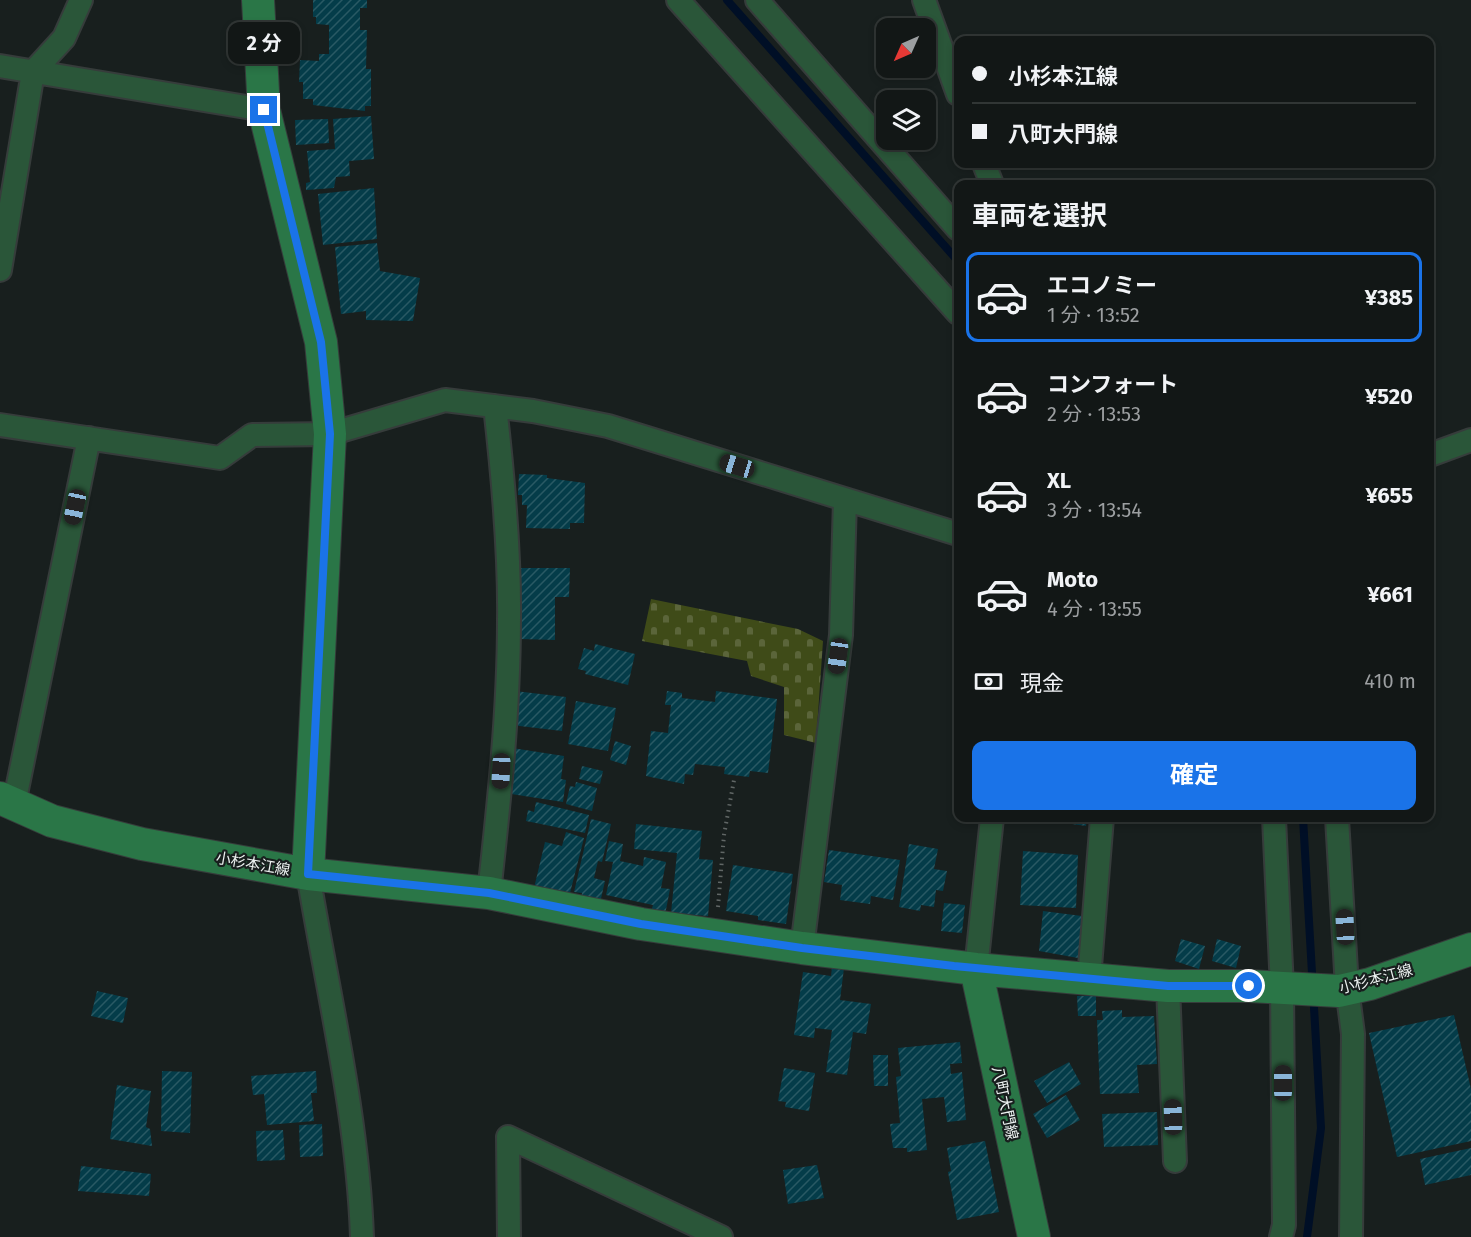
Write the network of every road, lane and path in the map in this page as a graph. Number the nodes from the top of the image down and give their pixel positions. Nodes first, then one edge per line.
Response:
1 (81, 0) edge
2 (258, 0) edge
3 (678, 0) edge
4 (756, 0) edge
5 (924, 0) edge
6 (0, 66) edge
7 (33, 72) junction
8 (954, 83) edge
9 (264, 110) junction
10 (954, 224) edge
11 (0, 270) edge
12 (954, 309) edge
13 (495, 406) junction
14 (0, 426) edge
15 (330, 434) junction
16 (89, 438) junction
17 (1471, 440) edge
18 (1434, 454) edge
19 (845, 500) junction
20 (954, 533) edge
21 (734, 780) dead end
22 (7, 801) edge
23 (992, 822) edge
24 (1102, 822) edge
25 (1274, 822) edge
26 (1337, 822) edge
27 (308, 874) junction
28 (489, 893) junction
29 (715, 935) junction
30 (802, 948) junction
31 (1471, 949) edge
32 (976, 969) junction
33 (1089, 979) junction
34 (1168, 986) junction
35 (1287, 989) junction
36 (1343, 989) junction
37 (1175, 1161) dead end
38 (362, 1237) edge
39 (509, 1237) edge
40 (722, 1237) edge
41 (1034, 1237) edge
42 (1281, 1237) edge
43 (1351, 1237) edge

1 - 7 street
2 - 9 main road
3 - 12 street
4 - 10 street
5 - 8 street
6 - 7 street
7 - 9 street
7 - 11 street
9 - 15 main road
13 - 15 street
13 - 19 street
13 - 28 street
14 - 16 street
15 - 16 street
15 - 27 main road
16 - 22 street
17 - 18 street
19 - 20 street
19 - 30 street
21 - 29 path
22 - 27 main road, 小杉本江線
23 - 32 street
24 - 33 street
25 - 35 street
26 - 36 street
27 - 28 main road, 小杉本江線
27 - 38 street
28 - 29 main road, 小杉本江線
29 - 30 main road, 小杉本江線
30 - 32 main road, 小杉本江線
31 - 36 main road, 小杉本江線
32 - 33 main road, 小杉本江線
32 - 41 main road, 八町大門線
33 - 34 main road, 小杉本江線
34 - 35 main road, 小杉本江線
34 - 37 street
35 - 36 main road, 小杉本江線
35 - 42 street
36 - 43 street
39 - 40 street

